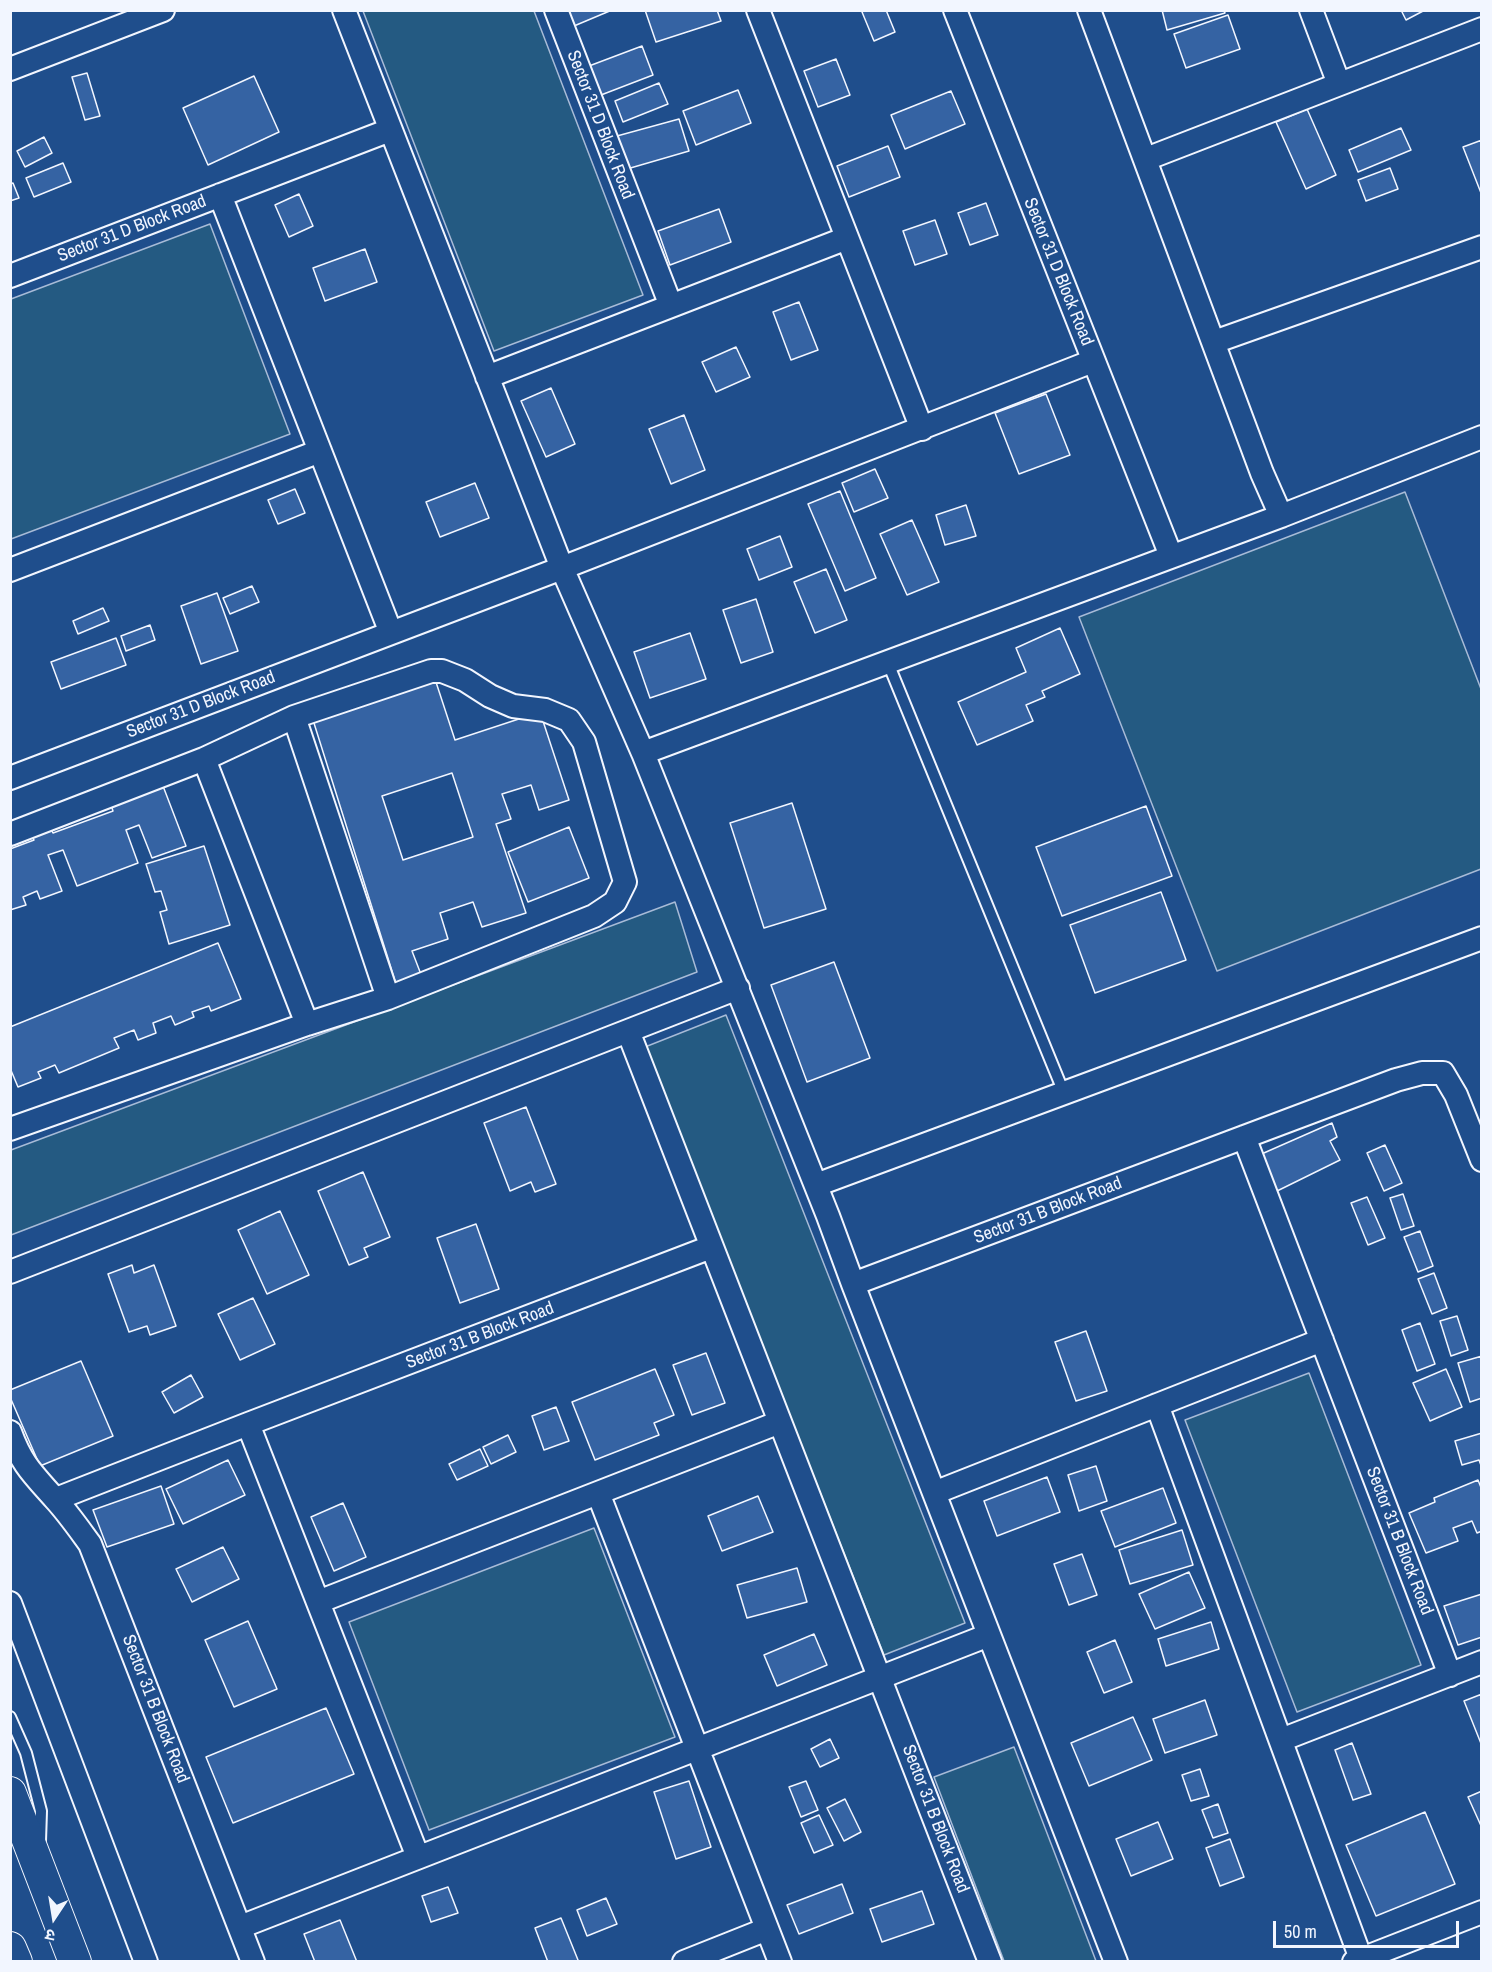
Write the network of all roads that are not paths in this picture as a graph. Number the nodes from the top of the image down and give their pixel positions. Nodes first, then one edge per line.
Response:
1 (163, 10) edge
2 (344, 10) edge
3 (556, 10) edge
4 (758, 10) edge
5 (955, 10) edge
6 (1089, 10) edge
7 (1311, 10) edge
8 (1482, 29) edge
9 (10, 69) edge
10 (1339, 84) junction
11 (390, 130) junction
12 (1146, 159) junction
13 (220, 195) junction
14 (847, 238) junction
15 (1482, 247) edge
16 (10, 276) edge
17 (671, 306) junction
18 (1214, 342) junction
19 (1093, 361) junction
20 (487, 377) junction
21 (922, 429) junction
22 (1482, 438) edge
23 (320, 451) junction
24 (1281, 516) junction
25 (1171, 556) junction
26 (562, 568) junction
27 (10, 570) edge
28 (391, 633) junction
29 (888, 663) junction
30 (294, 717) junction
31 (643, 753) junction
32 (204, 759) junction
33 (10, 778) edge
34 (10, 834) edge
35 (1482, 938) edge
36 (738, 988) junction
37 (388, 998) junction
38 (307, 1024) junction
39 (628, 1031) junction
40 (1064, 1093) junction
41 (10, 1129) edge
42 (1244, 1137) junction
43 (1482, 1160) edge
44 (816, 1185) junction
45 (711, 1247) junction
46 (10, 1272) edge
47 (853, 1284) junction
48 (1322, 1340) junction
49 (1157, 1405) junction
50 (780, 1422) junction
51 (248, 1424) junction
52 (10, 1432) edge
53 (598, 1493) junction
54 (934, 1493) junction
55 (56, 1499) junction
56 (318, 1602) junction
57 (10, 1603) edge
58 (989, 1635) junction
59 (1482, 1662) edge
60 (1450, 1675) junction
61 (879, 1677) junction
62 (10, 1717) edge
63 (1281, 1740) junction
64 (697, 1748) junction
65 (10, 1793) edge
66 (418, 1857) junction
67 (39, 1868) junction
68 (1482, 1912) edge
69 (240, 1927) junction
70 (767, 1929) junction
71 (10, 1948) edge
72 (1358, 1960) edge
73 (16, 1962) edge
74 (75, 1962) edge
75 (146, 1962) edge
76 (254, 1962) edge
77 (684, 1962) edge
78 (780, 1962) edge
79 (990, 1962) edge
80 (1116, 1962) edge

1 - 9 street
2 - 11 street
3 - 17 street, Sector 31 D Block Road
4 - 14 street
5 - 19 street, Sector 31 D Block Road
6 - 12 street
7 - 10 street
8 - 10 street
10 - 12 street
11 - 13 street, Sector 31 D Block Road
11 - 20 street
12 - 18 street
13 - 16 street, Sector 31 D Block Road
13 - 23 street, Sector 31 D Block Road
14 - 17 street
14 - 21 street
15 - 18 street
17 - 20 street
18 - 24 street
19 - 21 street, Sector 31 D Block Road
19 - 25 street
20 - 26 street
21 - 26 street, Sector 31 D Block Road
22 - 24 street
23 - 27 street
23 - 28 street, Sector 31 D Block Road
24 - 25 street
25 - 29 street
26 - 28 street, Sector 31 D Block Road
26 - 31 street
28 - 33 street, Sector 31 D Block Road
29 - 31 street
29 - 40 lane
30 - 32 street
30 - 37 street
30 - 37 street
31 - 36 street
32 - 34 street
32 - 38 street
35 - 40 street
36 - 39 street
36 - 44 street
37 - 38 street
38 - 41 street
39 - 45 street, Sector 31 B Block Road
39 - 46 street
40 - 44 street
42 - 43 street, Sector 31 B Block Road
42 - 47 street, Sector 31 B Block Road
42 - 48 street, Sector 31 B Block Road
44 - 47 street
45 - 50 street, Sector 31 B Block Road
45 - 51 street, Sector 31 B Block Road
47 - 54 street
48 - 49 street
48 - 60 street, Sector 31 B Block Road
49 - 54 street
49 - 63 street
50 - 53 street
50 - 61 street, Sector 31 B Block Road
51 - 55 street, Sector 31 B Block Road
51 - 56 street
52 - 55 street, Sector 31 B Block Road
53 - 56 street
53 - 64 street
54 - 58 street
55 - 69 street, Sector 31 B Block Road
56 - 66 street
57 - 75 street
58 - 61 street
58 - 80 street
59 - 60 street
60 - 63 street
61 - 64 street
61 - 79 street, Sector 31 B Block Road
62 - 67 lane
63 - 72 street
64 - 66 street
64 - 70 street
65 - 67 street
66 - 69 street
67 - 74 street
68 - 72 street
69 - 76 street, Sector 31 B Block Road
70 - 77 street
70 - 78 street
71 - 73 street

